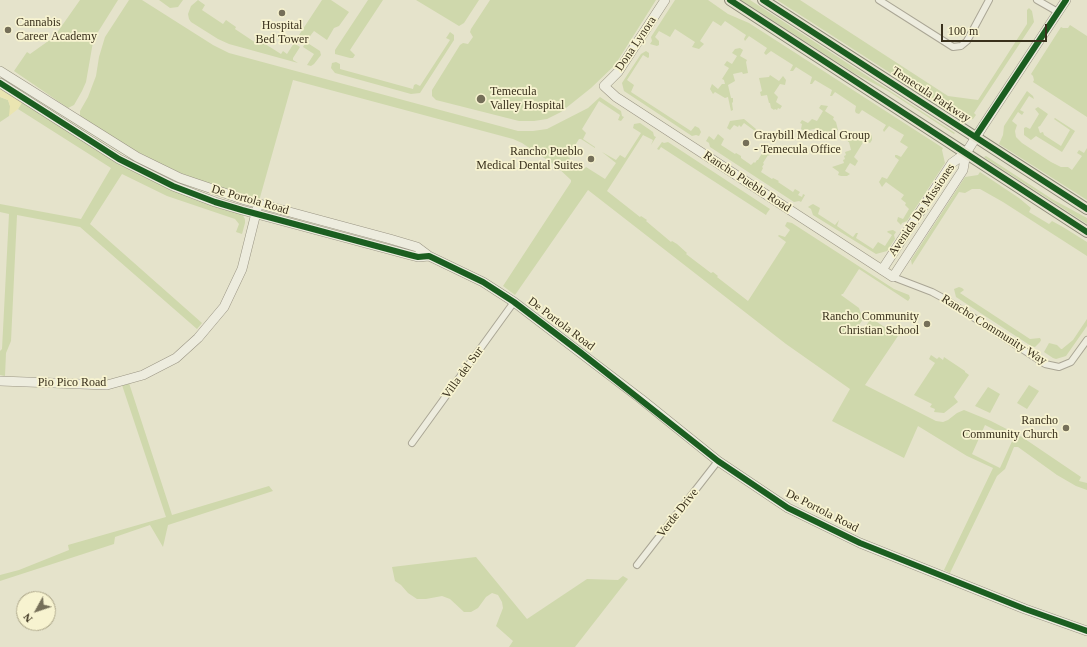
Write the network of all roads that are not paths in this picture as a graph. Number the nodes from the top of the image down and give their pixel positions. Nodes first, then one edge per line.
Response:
1 (665, 0) edge
2 (730, 0) edge
3 (763, 0) edge
4 (879, 0) edge
5 (988, 0) edge
6 (1038, 0) edge
7 (1066, 0) edge
8 (1058, 12) junction
9 (0, 71) edge
10 (0, 79) edge
11 (0, 83) edge
12 (604, 86) joint
13 (70, 116) junction
14 (976, 136) junction
15 (966, 153) junction
16 (258, 204) junction
17 (1087, 209) edge
18 (255, 214) junction
19 (1087, 232) edge
20 (429, 256) junction
21 (882, 270) junction
22 (892, 277) junction
23 (514, 302) junction
24 (1087, 340) edge
25 (0, 381) edge
26 (412, 443) dead end
27 (718, 461) junction
28 (637, 565) dead end
29 (1087, 631) edge

1 - 12 main road, Dona Lynora
2 - 15 main road
3 - 14 main road, Temecula Parkway
4 - 5 street
6 - 8 street
7 - 8 main road, Avenida De Missiones
8 - 14 main road, Avenida De Missiones
9 - 13 main road, De Portola Road
10 - 13 main road
11 - 18 main road, De Portola Road
12 - 21 main road, Rancho Pueblo Road
13 - 16 main road, De Portola Road
14 - 15 main road, Avenida De Missiones
14 - 17 main road, Temecula Parkway
15 - 19 main road
15 - 21 main road, Avenida De Missiones
15 - 22 main road, Avenida De Missiones
16 - 18 main road, Pio Pico Road
16 - 20 main road, De Portola Road
18 - 20 main road, De Portola Road
18 - 25 main road, Pio Pico Road
20 - 23 main road, De Portola Road
21 - 22 main road, Rancho Pueblo Road
22 - 24 street, Rancho Community Way
23 - 26 street, Villa del Sur
23 - 27 main road, De Portola Road
27 - 28 street, Verde Drive
27 - 29 main road, De Portola Road

